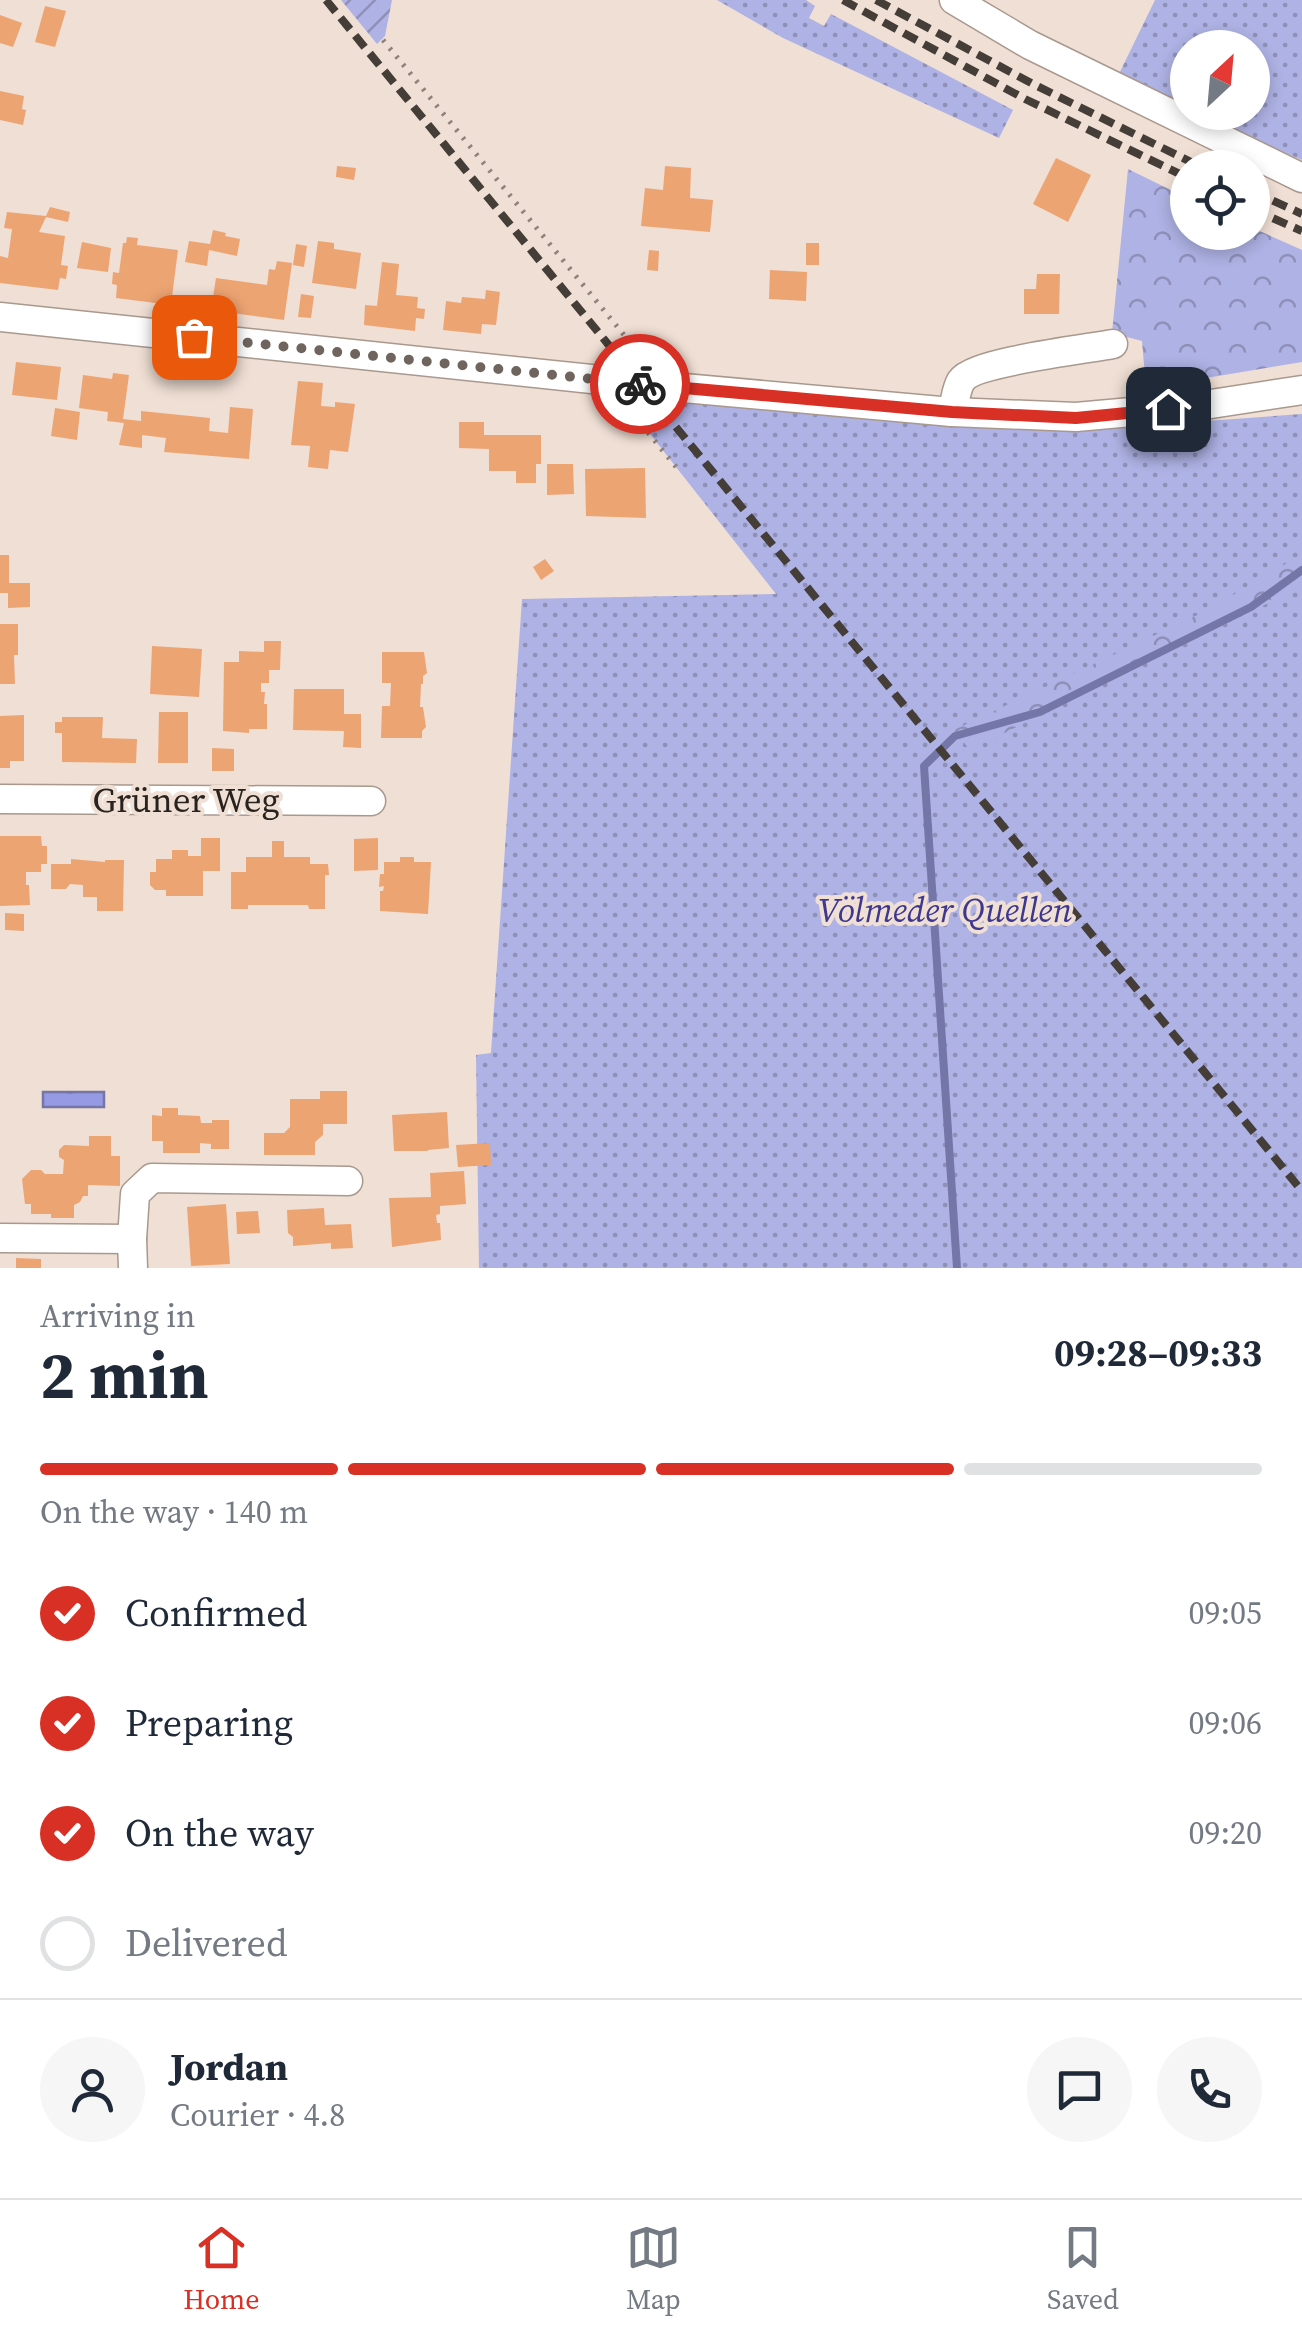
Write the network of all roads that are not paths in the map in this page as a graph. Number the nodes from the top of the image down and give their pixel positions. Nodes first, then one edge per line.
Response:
1 (954, 0) edge
2 (1302, 178) edge
3 (0, 316) edge
4 (1113, 344) dead end
5 (1302, 390) edge
6 (952, 412) junction
7 (0, 799) edge
8 (371, 801) dead end
9 (348, 1180) dead end
10 (0, 1238) edge
11 (132, 1239) junction
12 (134, 1268) edge

1 - 2 street
3 - 6 street
4 - 6 street
5 - 6 street
7 - 8 street, Grüner Weg
9 - 11 street
10 - 11 street
11 - 12 street

